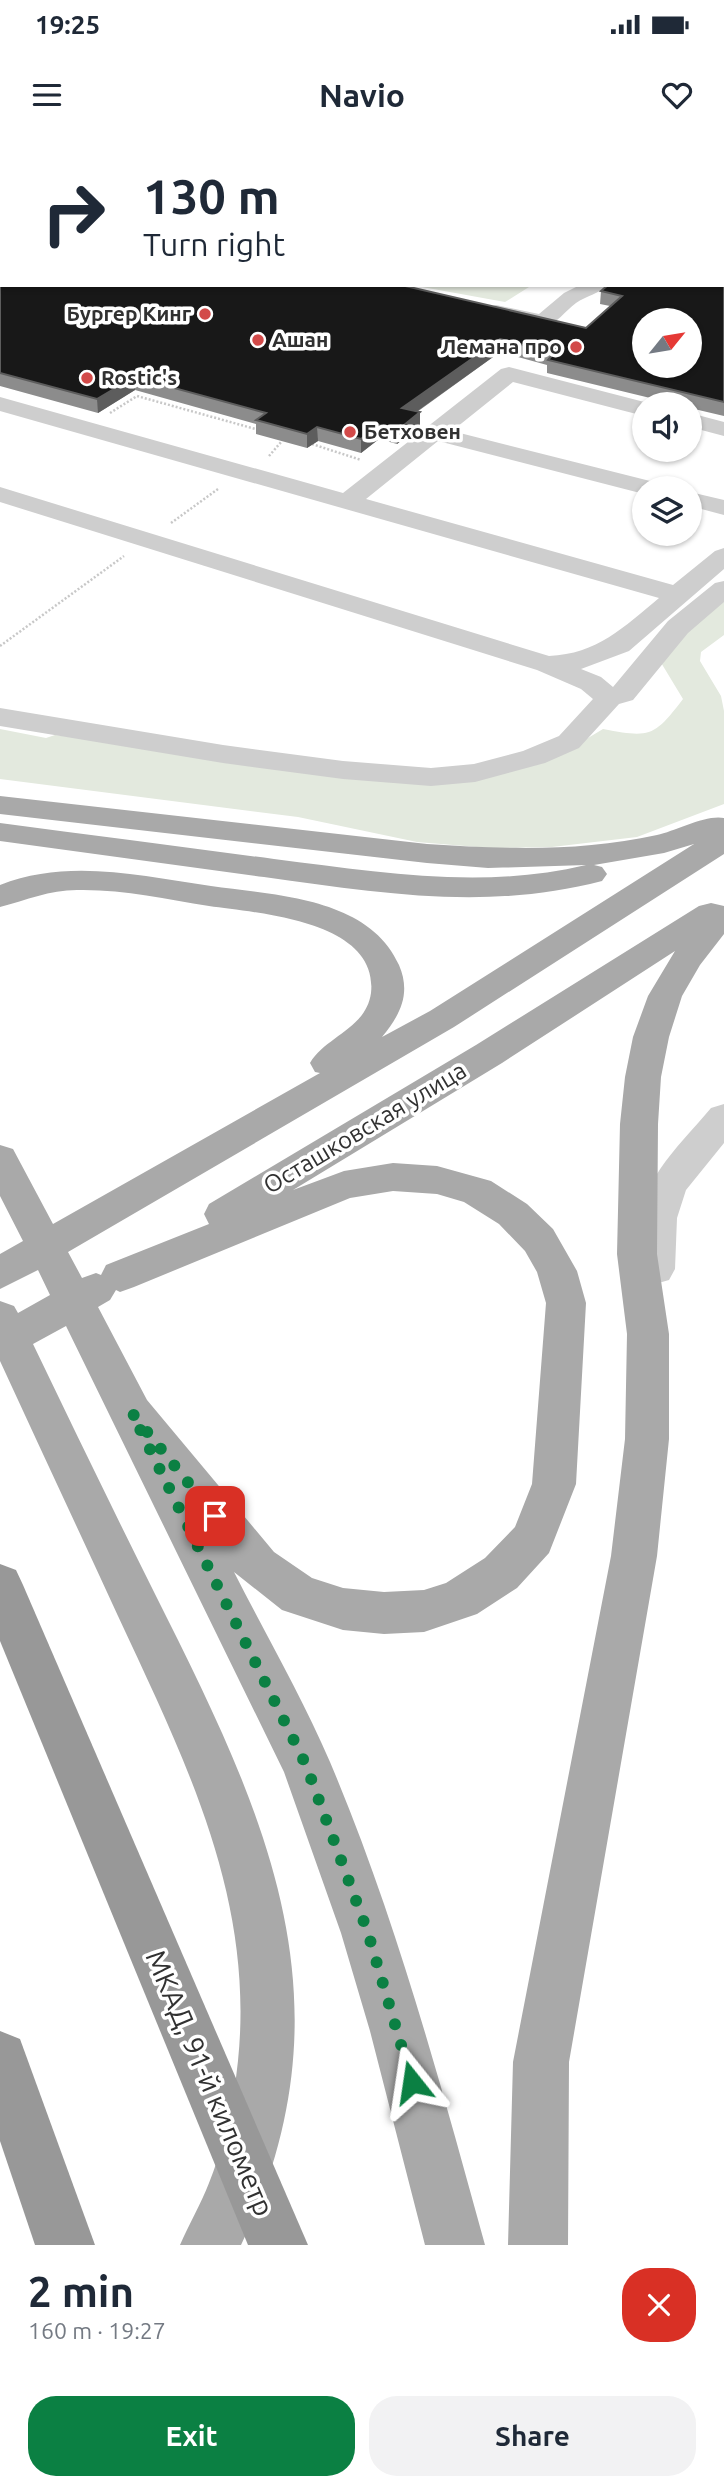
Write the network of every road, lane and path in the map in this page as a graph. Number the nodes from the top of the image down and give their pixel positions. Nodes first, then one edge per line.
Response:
1 (593, 287) edge
2 (478, 306) edge
3 (0, 404) edge
4 (632, 406) edge
5 (134, 417) dead end
6 (702, 423) edge
7 (104, 424) junction
8 (724, 429) edge
9 (434, 433) junction
10 (259, 442) joint
11 (312, 444) edge
12 (363, 460) edge
13 (632, 484) edge
14 (308, 491) junction
15 (0, 494) edge
16 (346, 502) junction
17 (702, 502) edge
18 (723, 507) edge
19 (724, 556) edge
20 (724, 589) edge
21 (676, 594) junction
22 (547, 664) junction
23 (609, 698) junction
24 (0, 717) edge
25 (2, 823) edge
26 (717, 832) edge
27 (0, 897) edge
28 (724, 904) edge
29 (724, 916) edge
30 (720, 1128) edge
31 (0, 1159) edge
32 (106, 1214) junction
33 (0, 1273) edge
34 (120, 1276) junction
35 (0, 1317) edge
36 (648, 1334) junction
37 (0, 1343) edge
38 (165, 1465) junction
39 (0, 1585) edge
40 (0, 2059) edge
41 (455, 2241) edge
42 (65, 2245) edge
43 (210, 2245) edge
44 (278, 2245) edge
45 (538, 2245) edge

1 - 2 street
3 - 7 street
4 - 9 street
5 - 7 street
6 - 8 street
7 - 10 path
7 - 14 street
9 - 13 street
9 - 16 street
10 - 14 street
11 - 12 path
14 - 16 street
15 - 22 street
16 - 21 street
17 - 18 street
19 - 21 street
20 - 23 street
21 - 22 street
22 - 23 street
23 - 24 street
25 - 26 main road
26 - 32 main road
27 - 32 main road
28 - 34 main road, Осташковская улица
29 - 36 main road
30 - 36 street
31 - 38 main road
32 - 33 main road
34 - 37 main road, Осташковская улица
34 - 38 main road
35 - 43 main road
36 - 45 main road
38 - 41 main road
39 - 44 highway, МКАД, 91-й километр
40 - 42 highway

